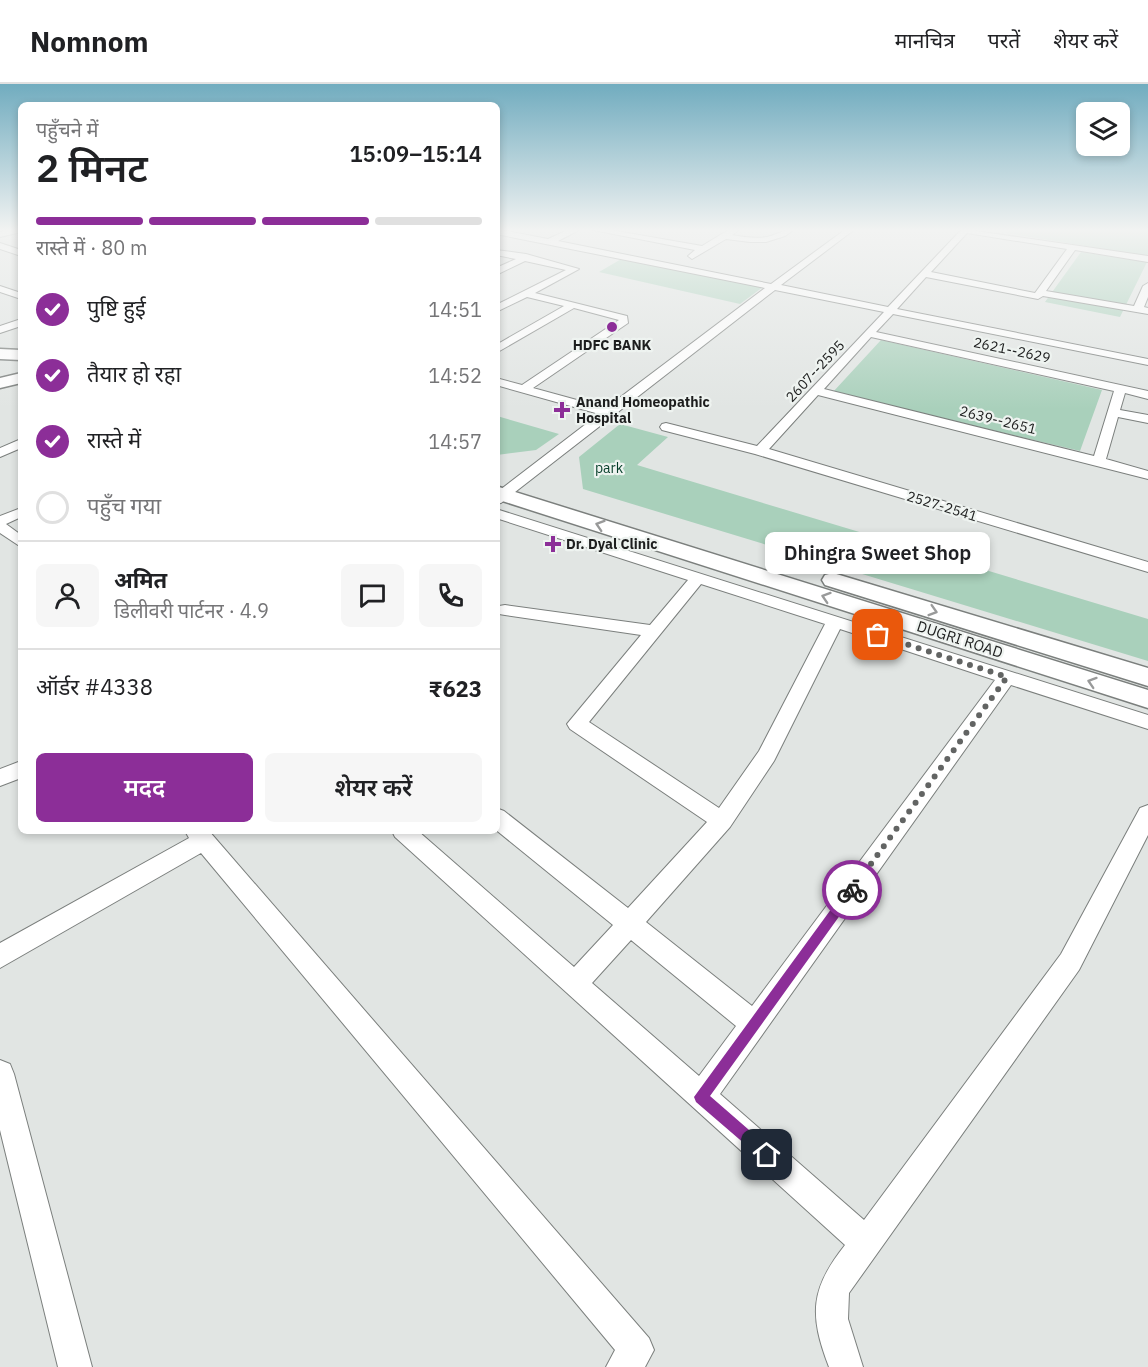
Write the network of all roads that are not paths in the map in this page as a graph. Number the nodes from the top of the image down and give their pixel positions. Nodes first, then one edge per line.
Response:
1 (0, 289) edge
2 (536, 289) edge
3 (769, 289) edge
4 (781, 289) edge
5 (911, 289) edge
6 (1010, 289) edge
7 (1043, 289) edge
8 (1147, 289) edge
9 (18, 293) edge
10 (526, 294) junction
11 (1039, 294) junction
12 (573, 305) junction
13 (500, 307) edge
14 (892, 310) junction
15 (1143, 310) edge
16 (18, 323) edge
17 (1, 329) edge
18 (870, 334) junction
19 (502, 342) edge
20 (0, 354) edge
21 (18, 355) edge
22 (1148, 362) edge
23 (0, 363) edge
24 (18, 364) edge
25 (18, 379) edge
26 (500, 382) edge
27 (0, 383) edge
28 (524, 389) junction
29 (1120, 389) junction
30 (816, 391) junction
31 (1148, 395) edge
32 (607, 412) junction
33 (1114, 412) junction
34 (1148, 419) edge
35 (666, 427) dead end
36 (18, 444) edge
37 (760, 451) junction
38 (0, 453) edge
39 (1099, 461) junction
40 (1148, 475) edge
41 (501, 493) edge
42 (18, 513) edge
43 (0, 521) edge
44 (0, 526) edge
45 (18, 540) edge
46 (1148, 567) edge
47 (699, 577) junction
48 (505, 610) dead end
49 (835, 621) junction
50 (653, 632) junction
51 (1007, 677) junction
52 (1148, 677) edge
53 (1148, 699) edge
54 (1148, 722) edge
55 (18, 770) edge
56 (0, 778) edge
57 (1148, 814) edge
58 (500, 820) edge
59 (722, 821) junction
60 (406, 834) edge
61 (200, 836) edge
62 (630, 923) junction
63 (0, 956) edge
64 (574, 985) junction
65 (754, 1024) junction
66 (0, 1074) edge
67 (701, 1097) junction
68 (866, 1243) junction
69 (75, 1367) edge
70 (623, 1367) edge
71 (846, 1367) edge

1 - 9 street
2 - 10 street
3 - 32 street
4 - 14 street
5 - 14 street, 2607--2595
6 - 11 street
7 - 11 street
8 - 15 street
10 - 12 street
10 - 13 street
11 - 15 street
12 - 19 street
12 - 28 street
14 - 18 street, 2607--2595
14 - 22 street
16 - 17 street
18 - 29 street, 2621--2629
18 - 30 street, 2607--2595
20 - 21 street
23 - 24 street
25 - 27 street
26 - 28 street
28 - 32 street
29 - 31 street, 2621--2629
29 - 33 street
30 - 37 street, 2607--2595
30 - 39 street, 2639--2651
32 - 41 street
33 - 34 street
33 - 39 street
35 - 37 street, 2527-2541
36 - 38 street
37 - 46 street, 2527-2541
39 - 40 street, 2639--2651
41 - 47 street
41 -> 52 street, DUGRI ROAD
53 -> 41 street, DUGRI ROAD
42 - 43 street
44 - 45 street
47 - 49 street
47 - 50 street
48 - 50 street
49 - 51 street
49 - 59 street
50 - 59 street
51 - 54 street
51 - 65 street
55 - 56 street
57 - 68 street
58 - 62 street
59 - 62 street
60 - 64 street
61 - 63 street
61 - 70 street
62 - 64 street
62 - 65 street
64 - 67 street
65 - 67 street
66 - 69 street
67 - 68 street
68 - 71 street

